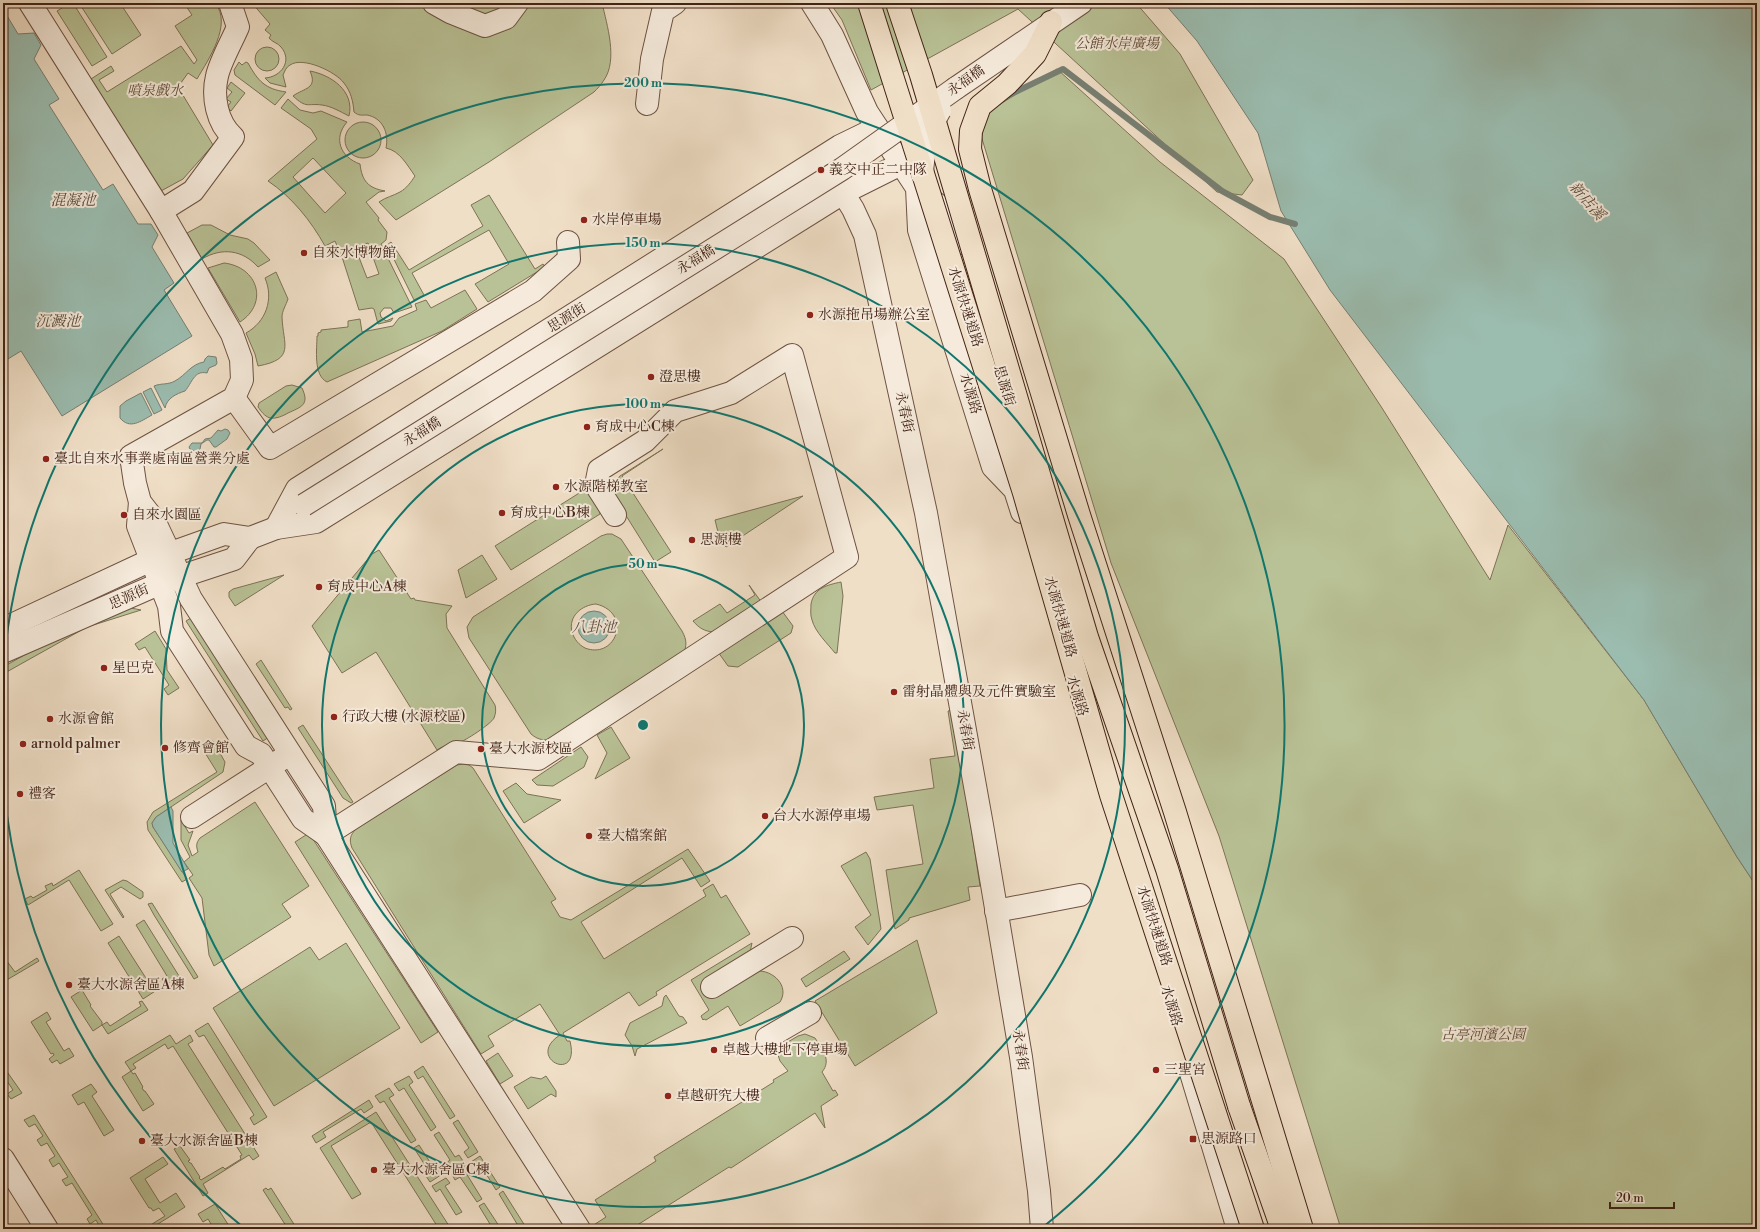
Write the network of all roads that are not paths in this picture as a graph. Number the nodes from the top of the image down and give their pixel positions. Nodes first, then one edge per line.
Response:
1 (30, 3) edge
2 (230, 3) edge
3 (434, 3) edge
4 (517, 3) edge
5 (675, 3) edge
6 (812, 3) edge
7 (869, 3) edge
8 (897, 3) edge
9 (1081, 3) edge
10 (1051, 22) junction
11 (956, 88) junction
12 (647, 104) dead end
13 (872, 120) junction
14 (901, 164) junction
15 (917, 188) junction
16 (843, 193) junction
17 (161, 211) junction
18 (568, 242) dead end
19 (234, 398) junction
20 (1013, 461) junction
21 (1015, 490) junction
22 (304, 505) joint
23 (615, 515) dead end
24 (276, 528) junction
25 (250, 538) junction
26 (160, 556) junction
27 (170, 580) junction
28 (3, 629) edge
29 (3, 652) edge
30 (291, 754) junction
31 (270, 768) junction
32 (192, 817) dead end
33 (326, 835) junction
34 (1080, 895) dead end
35 (996, 911) junction
36 (792, 938) dead end
37 (712, 988) dead end
38 (810, 1013) dead end
39 (767, 1038) dead end
40 (3, 1159) edge
41 (47, 1229) edge
42 (579, 1229) edge
43 (1042, 1229) edge
44 (1238, 1229) edge
45 (1254, 1229) edge
46 (1282, 1229) edge
47 (1302, 1229) edge

1 - 17 street
2 - 17 street
3 - 4 street
5 - 12 street
6 - 13 street
7 - 45 highway, 水源快速道路, bridge
8 - 46 highway, bridge
9 - 10 street, 永福橋
10 - 11 street, 永福橋
10 - 47 highway
11 - 20 street, bridge
11 - 22 street, 永福橋, bridge
13 - 14 street
13 - 24 street, 思源街
14 - 15 street
14 - 16 street, 思源街
15 - 20 street, 思源街
15 - 21 street, 水源路
16 - 24 street, 思源街
16 - 35 street, 永春街
17 - 19 street
18 - 19 street
19 - 26 street
20 - 21 street
21 - 44 street, 水源路
22 - 24 street, 思源街
23 - 33 street
24 - 25 street, 思源街
25 - 26 street, 思源街
25 - 27 street, 思源街
26 - 27 street
26 - 28 street, 思源街
27 - 29 street, 思源街
27 - 30 street
27 - 31 street
30 - 31 street
30 - 33 street
31 - 32 street
31 - 33 street
33 - 42 street
34 - 35 street
35 - 43 street, 永春街
36 - 37 street
38 - 39 street
40 - 41 street

